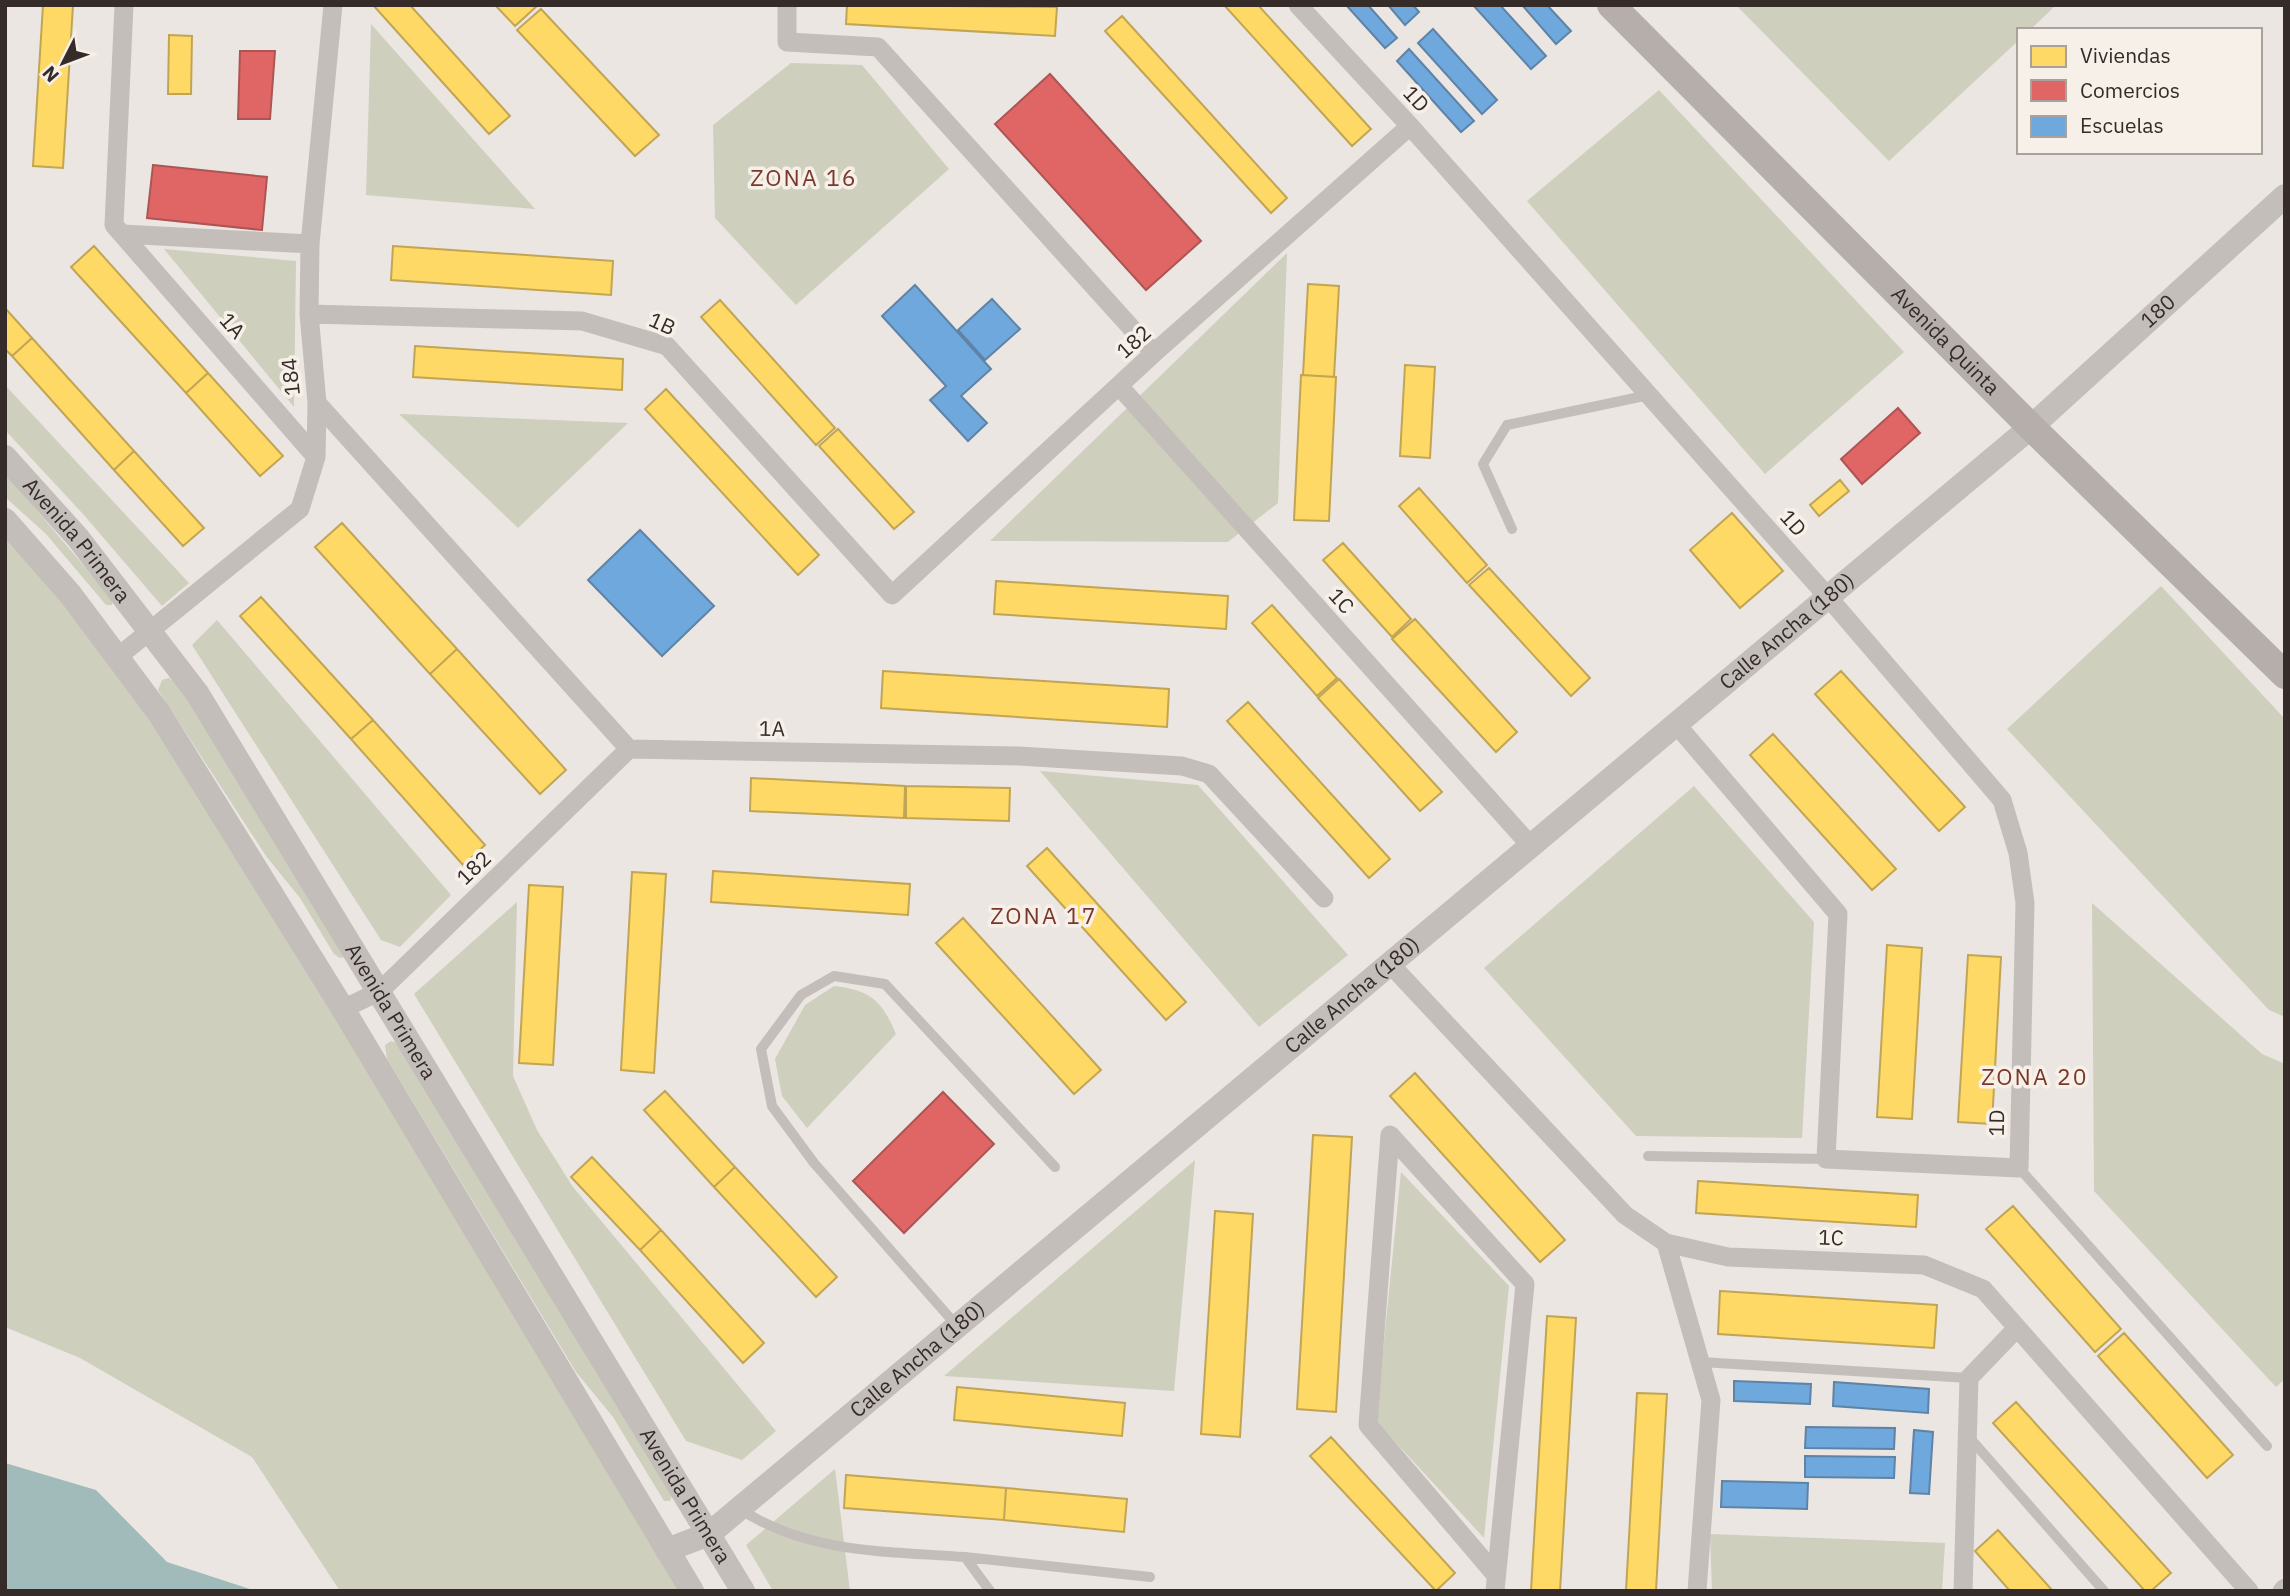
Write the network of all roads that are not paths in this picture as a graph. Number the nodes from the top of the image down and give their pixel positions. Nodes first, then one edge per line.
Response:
1 (124, 5) edge
2 (333, 5) edge
3 (787, 5) edge
4 (1298, 5) edge
5 (1611, 5) edge
6 (1410, 126) junction
7 (2285, 196) edge
8 (118, 230) junction
9 (310, 244) junction
10 (309, 314) junction
11 (1154, 354) junction
12 (1119, 386) junction
13 (1649, 395) junction
14 (317, 403) junction
15 (2031, 427) junction
16 (5, 457) edge
17 (316, 457) junction
18 (5, 520) edge
19 (1512, 528) dead end
20 (892, 595) joint
21 (1828, 597) junction
22 (151, 632) junction
23 (119, 656) junction
24 (2285, 675) edge
25 (1676, 724) junction
26 (629, 748) junction
27 (1531, 846) junction
28 (1324, 898) dead end
29 (1390, 964) junction
30 (380, 991) junction
31 (343, 1009) junction
32 (1648, 1156) dead end
33 (1826, 1158) junction
34 (1055, 1167) dead end
35 (2018, 1168) junction
36 (1666, 1243) junction
37 (957, 1326) junction
38 (2017, 1328) junction
39 (1701, 1362) junction
40 (1969, 1378) junction
41 (1966, 1434) junction
42 (2267, 1447) dead end
43 (740, 1508) junction
44 (709, 1534) junction
45 (667, 1550) junction
46 (965, 1556) junction
47 (1150, 1577) dead end
48 (1495, 1582) edge
49 (692, 1591) edge
50 (743, 1591) edge
51 (990, 1591) edge
52 (1698, 1591) edge
53 (1963, 1591) edge
54 (2104, 1591) edge
55 (2249, 1591) edge

1 - 8 street
2 - 9 street, 184
3 - 11 street
4 - 6 street, 1D
5 - 15 main road, Avenida Quinta
6 - 11 street, 182
6 - 13 street, 1D
7 - 15 street, 180
8 - 9 street
8 - 17 street, 1A
9 - 10 street, 184
10 - 14 street, 184
10 - 20 street, 1B
11 - 12 street, 182
12 - 20 street, 182
12 - 27 street, 1C
13 - 19 lane
13 - 21 street, 1D
14 - 17 street, 184
14 - 26 street
15 - 21 street, Calle Ancha (180)
15 - 24 main road, Avenida Quinta
16 - 22 street, Avenida Primera
17 - 22 street, 184
18 - 23 street, Avenida Primera
21 - 25 street, Calle Ancha (180)
21 - 35 street, 1D
22 - 23 street, 184
22 - 30 street, Avenida Primera
23 - 31 street, Avenida Primera
25 - 27 street, Calle Ancha (180)
25 - 33 street
26 - 28 street, 1A
26 - 30 street, 182
27 - 29 street, Calle Ancha (180)
29 - 36 street, 1C
29 - 37 street, Calle Ancha (180)
30 - 31 street, 182
30 - 44 street, Avenida Primera
31 - 45 street, Avenida Primera
32 - 33 lane
33 - 35 street
34 - 37 lane
35 - 42 lane
36 - 38 street, 1C
36 - 39 street
37 - 43 street, Calle Ancha (180)
38 - 40 street
38 - 55 street, 1C
39 - 40 lane
39 - 52 street
40 - 41 street
41 - 53 street
41 - 54 lane
43 - 44 street, Calle Ancha (180)
43 - 46 lane
44 - 45 street, Calle Ancha (180)
44 - 50 street, Avenida Primera
45 - 49 street, Avenida Primera
46 - 47 lane
46 - 51 lane
48 - 48 street

